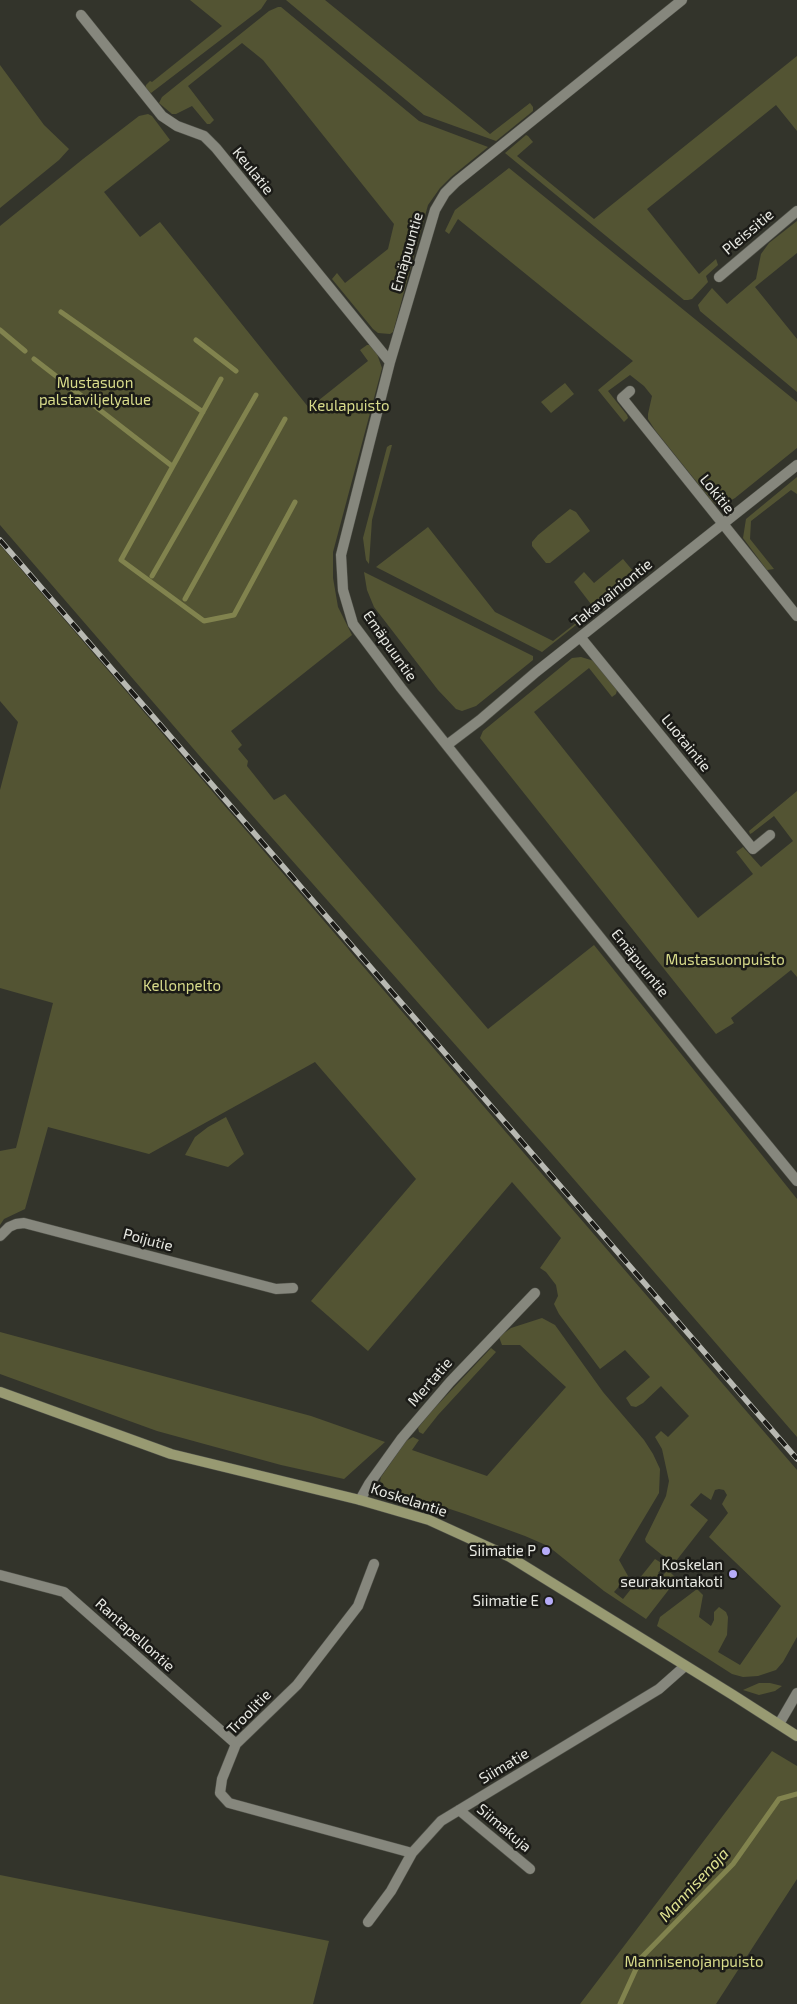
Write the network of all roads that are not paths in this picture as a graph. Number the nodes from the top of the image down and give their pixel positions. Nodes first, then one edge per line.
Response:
1 (682, 0) edge
2 (80, 15) dead end
3 (797, 211) edge
4 (718, 277) dead end
5 (390, 362) junction
6 (630, 391) dead end
7 (797, 465) edge
8 (722, 524) junction
9 (797, 616) edge
10 (582, 638) junction
11 (447, 744) junction
12 (770, 835) dead end
13 (797, 1181) edge
14 (0, 1236) edge
15 (293, 1288) dead end
16 (535, 1293) dead end
17 (0, 1392) edge
18 (360, 1500) junction
19 (374, 1564) dead end
20 (0, 1575) edge
21 (685, 1666) junction
22 (797, 1693) edge
23 (779, 1724) junction
24 (797, 1736) edge
25 (236, 1744) junction
26 (459, 1810) junction
27 (412, 1854) junction
28 (530, 1869) dead end
29 (368, 1922) dead end

1 - 5 street, Emäpuuntie
2 - 5 street, Keulatie
3 - 4 street, Pleissitie
5 - 11 street, Emäpuuntie
6 - 8 street, Lokitie
7 - 8 street, Takavainiontie
8 - 9 street, Lokitie
8 - 10 street, Takavainiontie
10 - 11 street, Takavainiontie
10 - 12 street, Luotaintie
11 - 13 street, Emäpuuntie
14 - 15 street, Poijutie
16 - 18 street, Mertatie
17 - 18 main road, Koskelantie
18 - 21 main road, Koskelantie
19 - 25 street, Troolitie
20 - 25 street, Rantapellontie
21 - 23 main road, Koskelantie
21 - 26 street, Siimatie
22 - 23 street
23 - 24 main road, Koskelantie
25 - 27 street, Troolitie
26 - 27 street, Siimatie
26 - 28 street, Siimakuja
27 - 29 street, Siimatie

